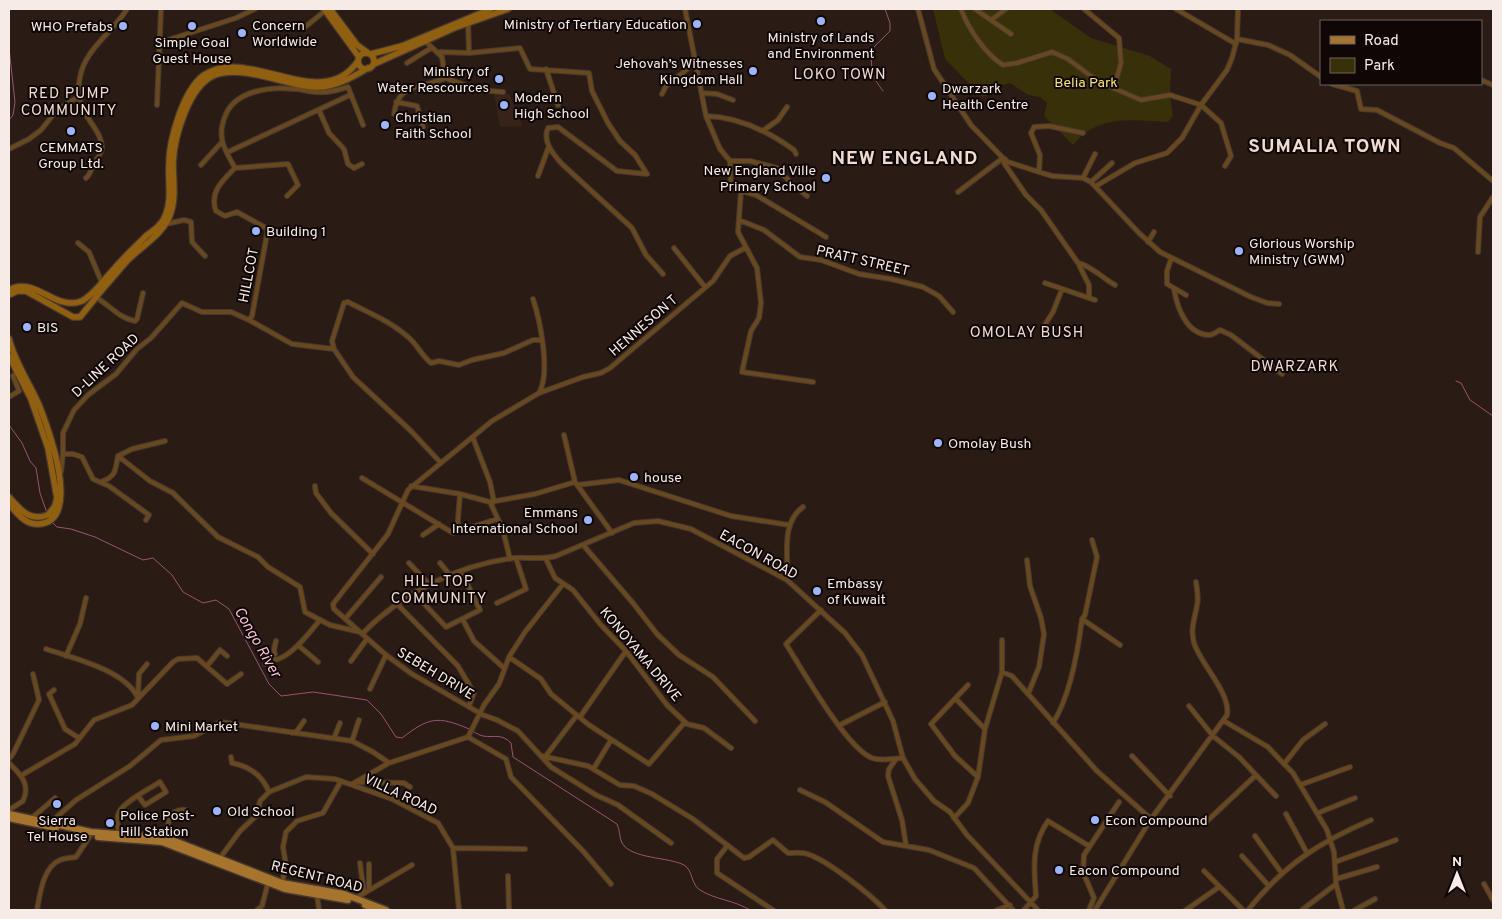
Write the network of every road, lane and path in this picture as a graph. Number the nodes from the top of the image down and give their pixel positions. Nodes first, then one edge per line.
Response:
1 (127, 9) edge
2 (161, 9) edge
3 (255, 9) edge
4 (327, 9) edge
5 (491, 9) edge
6 (508, 9) edge
7 (685, 9) edge
8 (918, 9) edge
9 (961, 9) edge
10 (975, 9) edge
11 (1006, 9) edge
12 (1084, 9) edge
13 (1176, 9) edge
14 (1238, 9) edge
15 (467, 20) junction
16 (991, 20) junction
17 (304, 28) dead end
18 (1011, 34) dead end
19 (425, 41) junction
20 (1237, 42) junction
21 (159, 43) junction
22 (431, 48) junction
23 (440, 52) junction
24 (370, 53) junction
25 (469, 53) junction
26 (358, 59) junction
27 (407, 63) dead end
28 (695, 63) junction
29 (371, 66) junction
30 (546, 69) junction
31 (1320, 76) edge
32 (445, 78) junction
33 (344, 80) junction
34 (1336, 85) edge
35 (348, 87) junction
36 (1114, 88) junction
37 (503, 92) dead end
38 (702, 93) junction
39 (662, 94) dead end
40 (350, 95) junction
41 (78, 97) junction
42 (733, 100) dead end
43 (396, 102) junction
44 (157, 105) dead end
45 (558, 105) dead end
46 (1201, 105) junction
47 (787, 107) dead end
48 (319, 110) junction
49 (394, 114) dead end
50 (706, 116) junction
51 (363, 126) dead end
52 (423, 127) dead end
53 (764, 130) junction
54 (1083, 133) dead end
55 (221, 143) junction
56 (549, 146) junction
57 (9, 149) edge
58 (228, 152) junction
59 (796, 154) dead end
60 (1095, 154) dead end
61 (1004, 158) junction
62 (730, 161) junction
63 (1112, 163) dead end
64 (362, 164) dead end
65 (201, 165) dead end
66 (1225, 166) dead end
67 (234, 168) junction
68 (1039, 172) junction
69 (538, 176) dead end
70 (86, 178) dead end
71 (1083, 178) junction
72 (1493, 181) edge
73 (1092, 182) junction
74 (1096, 186) junction
75 (741, 191) junction
76 (958, 192) dead end
77 (286, 196) dead end
78 (808, 196) dead end
79 (1493, 197) edge
80 (739, 220) junction
81 (166, 224) junction
82 (1154, 232) dead end
83 (826, 237) dead end
84 (1148, 242) junction
85 (78, 243) dead end
86 (674, 248) dead end
87 (745, 248) junction
88 (1478, 252) dead end
89 (205, 256) dead end
90 (1171, 259) junction
91 (1078, 263) junction
92 (663, 274) dead end
93 (102, 283) junction
94 (1045, 283) dead end
95 (1116, 285) dead end
96 (705, 287) junction
97 (1062, 289) junction
98 (1174, 289) junction
99 (9, 290) edge
100 (143, 293) dead end
101 (1186, 295) dead end
102 (9, 296) edge
103 (95, 297) junction
104 (1089, 297) junction
105 (533, 299) dead end
106 (1095, 300) dead end
107 (182, 303) joint
108 (74, 304) junction
109 (1279, 304) dead end
110 (953, 312) dead end
111 (82, 314) junction
112 (70, 316) junction
113 (249, 320) junction
114 (1044, 326) dead end
115 (9, 339) edge
116 (542, 340) junction
117 (334, 349) junction
118 (9, 356) edge
119 (13, 368) edge
120 (1282, 374) dead end
121 (813, 382) dead end
122 (539, 393) junction
123 (9, 397) edge
124 (564, 435) dead end
125 (474, 438) junction
126 (165, 441) dead end
127 (63, 454) junction
128 (118, 456) junction
129 (440, 462) junction
130 (362, 478) dead end
131 (60, 482) junction
132 (101, 482) junction
133 (576, 483) junction
134 (315, 486) dead end
135 (412, 486) junction
136 (460, 494) junction
137 (9, 497) edge
138 (492, 502) junction
139 (402, 503) junction
140 (9, 504) edge
141 (802, 507) dead end
142 (498, 519) junction
143 (146, 520) dead end
144 (439, 524) junction
145 (789, 525) junction
146 (457, 532) junction
147 (612, 533) junction
148 (423, 535) dead end
149 (1092, 540) dead end
150 (584, 546) junction
151 (373, 554) junction
152 (516, 558) junction
153 (510, 559) junction
154 (546, 559) junction
155 (1026, 560) dead end
156 (409, 563) dead end
157 (440, 563) dead end
158 (461, 571) junction
159 (450, 575) junction
160 (381, 577) dead end
161 (787, 580) junction
162 (1196, 582) dead end
163 (563, 584) junction
164 (430, 585) junction
165 (414, 593) junction
166 (86, 598) dead end
167 (497, 603) dead end
168 (397, 604) junction
169 (822, 610) junction
170 (345, 619) junction
171 (463, 620) junction
172 (1082, 620) junction
173 (319, 621) junction
174 (361, 633) junction
175 (368, 639) junction
176 (1002, 640) dead end
177 (1120, 645) dead end
178 (299, 646) junction
179 (46, 648) dead end
180 (267, 650) junction
181 (626, 651) junction
182 (275, 654) dead end
183 (386, 655) junction
184 (66, 656) junction
185 (227, 656) dead end
186 (509, 657) junction
187 (351, 661) dead end
188 (318, 662) dead end
189 (147, 664) dead end
190 (265, 664) dead end
191 (207, 666) junction
192 (504, 668) junction
193 (1002, 672) junction
194 (33, 674) dead end
195 (241, 674) dead end
196 (968, 685) dead end
197 (370, 689) dead end
198 (54, 690) dead end
199 (1028, 694) junction
200 (138, 697) junction
201 (956, 699) junction
202 (885, 702) junction
203 (469, 706) junction
204 (1189, 706) dead end
205 (480, 713) junction
206 (578, 716) junction
207 (359, 720) dead end
208 (1224, 720) junction
209 (304, 721) dead end
210 (755, 721) dead end
211 (685, 722) junction
212 (340, 723) dead end
213 (1053, 723) junction
214 (1325, 724) dead end
215 (840, 725) junction
216 (985, 729) junction
217 (290, 733) junction
218 (469, 735) junction
219 (1213, 736) junction
220 (79, 738) junction
221 (334, 738) junction
222 (611, 740) junction
223 (352, 741) junction
224 (731, 748) dead end
225 (1132, 756) dead end
226 (231, 757) dead end
227 (544, 757) junction
228 (903, 758) junction
229 (9, 759) edge
230 (896, 759) junction
231 (9, 763) edge
232 (388, 763) junction
233 (1284, 764) junction
234 (1350, 767) dead end
235 (594, 768) junction
236 (22, 775) junction
237 (1254, 776) junction
238 (978, 777) junction
239 (342, 781) junction
240 (355, 783) junction
241 (1300, 785) junction
242 (410, 787) dead end
243 (800, 790) dead end
244 (269, 792) junction
245 (138, 796) junction
246 (1170, 796) junction
247 (1276, 796) dead end
248 (55, 798) dead end
249 (1355, 798) dead end
250 (1119, 802) dead end
251 (9, 810) edge
252 (186, 810) dead end
253 (1318, 813) junction
254 (9, 814) edge
255 (1286, 814) dead end
256 (33, 817) junction
257 (9, 818) edge
258 (954, 818) junction
259 (1151, 819) junction
260 (1371, 820) dead end
261 (52, 822) junction
262 (1205, 823) dead end
263 (90, 836) junction
264 (119, 836) junction
265 (1255, 836) dead end
266 (167, 840) junction
267 (1331, 840) junction
268 (1396, 840) dead end
269 (672, 843) dead end
270 (906, 845) junction
271 (727, 846) junction
272 (1089, 846) junction
273 (453, 848) junction
274 (525, 849) dead end
275 (1307, 853) junction
276 (1242, 856) dead end
277 (219, 860) junction
278 (1335, 862) junction
279 (360, 863) dead end
280 (369, 864) dead end
281 (412, 865) dead end
282 (1377, 867) dead end
283 (1204, 871) dead end
284 (1282, 872) junction
285 (508, 876) dead end
286 (1336, 879) junction
287 (269, 881) junction
288 (611, 884) dead end
289 (1336, 884) junction
290 (1484, 884) dead end
291 (281, 885) junction
292 (1268, 885) junction
293 (1219, 887) junction
294 (369, 890) junction
295 (317, 892) junction
296 (364, 893) junction
297 (356, 898) junction
298 (1375, 899) dead end
299 (1493, 900) edge
300 (1031, 903) junction
301 (1010, 905) junction
302 (37, 910) edge
303 (258, 910) edge
304 (320, 910) edge
305 (376, 910) edge
306 (386, 910) edge
307 (459, 910) edge
308 (509, 910) edge
309 (773, 910) edge
310 (885, 910) edge
311 (996, 910) edge
312 (1014, 910) edge
313 (1024, 910) edge
314 (1038, 910) edge
315 (1089, 910) edge
316 (1095, 910) edge
317 (1186, 910) edge
318 (1243, 910) edge
319 (1248, 910) edge
320 (1302, 910) edge
321 (1343, 910) edge
322 (1355, 910) edge

1 - 41 street
2 - 21 street
3 - 21 street
4 - 17 street
4 - 24 main road
4 - 26 main road
5 - 15 main road
6 - 15 main road
7 - 28 street
8 - 61 street
9 - 36 street
10 - 16 street
11 - 16 street
12 - 36 street
13 - 20 street
14 - 20 street
15 - 19 main road
15 - 24 main road
15 - 25 street
16 - 18 street
19 - 22 street
19 - 29 main road
20 - 31 street
20 - 46 street
21 - 44 street
22 - 23 street
22 - 27 street
23 - 25 street
23 - 32 street
24 - 26 main road
24 - 29 main road
25 - 30 street
26 - 29 main road
26 - 93 main road
28 - 38 street
28 - 39 street
29 - 33 main road
30 - 45 street
30 - 56 street
32 - 37 street
32 - 43 street
33 - 35 street
33 - 81 main road
34 - 72 street
35 - 40 street
35 - 55 street
36 - 46 street
38 - 42 street
38 - 50 street
40 - 48 street
40 - 51 street
41 - 57 street
41 - 70 street
43 - 49 street
43 - 52 street
46 - 66 street
46 - 74 street
47 - 53 street
48 - 58 street
48 - 64 street
50 - 53 street
50 - 62 street
53 - 59 street
54 - 68 street
55 - 58 street
55 - 65 street
56 - 69 street
56 - 92 street
58 - 67 street
60 - 71 street
61 - 68 street
61 - 76 street
61 - 91 street
62 - 75 street
62 - 78 street
63 - 73 street
67 - 77 street
67 - 113 street, HILLCOT
68 - 71 street
71 - 73 street
73 - 74 street
74 - 84 street
75 - 80 street
75 - 83 street
79 - 88 street
80 - 87 street
80 - 110 street, PRATT STREET
81 - 89 street
81 - 103 main road
82 - 84 street
84 - 90 street
85 - 93 street
86 - 96 street
87 - 96 street, HENNESON T
87 - 121 street
90 - 98 street
90 - 109 street
91 - 95 street
91 - 104 street
93 - 108 main road
94 - 97 street
96 - 122 street, HENNESON T
97 - 104 street
97 - 114 street
98 - 101 street
98 - 120 street
99 - 108 main road
100 - 103 street
102 - 112 main road
103 - 111 main road
104 - 106 street
105 - 116 street
107 - 113 street, HILLCOT
107 - 127 street, D-LINE ROAD
108 - 111 main road
108 - 112 main road
111 - 112 main road
113 - 117 street
115 - 131 main road
116 - 117 street
116 - 122 street
117 - 129 street
118 - 119 main road
119 - 123 street
119 - 137 main road
122 - 125 street, SEBEH DRIVE
124 - 133 street
125 - 129 street, SEBEH DRIVE
125 - 138 street
126 - 128 street
127 - 131 street, D-LINE ROAD
127 - 132 street
128 - 132 street
128 - 173 street
129 - 135 street, SEBEH DRIVE
130 - 139 street
131 - 140 main road
132 - 143 street
133 - 138 street
133 - 145 street
133 - 147 street
134 - 151 street
135 - 136 street
135 - 139 street, SEBEH DRIVE
136 - 138 street
136 - 146 street
138 - 142 street
139 - 144 street
139 - 151 street, SEBEH DRIVE
141 - 145 street
142 - 146 street
142 - 153 street
144 - 146 street
144 - 148 street
145 - 161 street
147 - 150 street, EACON ROAD
147 - 161 street, EACON ROAD
149 - 172 street
150 - 154 street, EACON ROAD
150 - 210 street
151 - 170 street, SEBEH DRIVE
152 - 153 street, EACON ROAD
152 - 154 street, EACON ROAD
152 - 167 street
153 - 158 street, EACON ROAD
154 - 163 street, KONOYAMA DRIVE
155 - 199 street
156 - 164 street
157 - 159 street
158 - 159 street, EACON ROAD
158 - 171 street
159 - 164 street, EACON ROAD
160 - 170 street
161 - 169 street, EACON ROAD
162 - 208 street
163 - 181 street, KONOYAMA DRIVE
163 - 186 street
164 - 165 street, EACON ROAD
165 - 168 street, EACON ROAD
165 - 171 street
166 - 184 street
168 - 174 street, EACON ROAD
168 - 203 street
169 - 202 street, EACON ROAD
169 - 215 street
170 - 174 street, SEBEH DRIVE
171 - 192 street
172 - 177 street
172 - 213 street
173 - 174 street
173 - 178 street
174 - 175 street, SEBEH DRIVE
175 - 183 street, SEBEH DRIVE
175 - 187 street
176 - 193 street
178 - 180 street
178 - 188 street
179 - 184 street
180 - 182 street
180 - 190 street
181 - 206 street
181 - 211 street, KONOYAMA DRIVE
183 - 197 street
183 - 203 street, SEBEH DRIVE
184 - 200 street
185 - 191 street
186 - 192 street
186 - 206 street
189 - 200 street
191 - 195 street
191 - 200 street
192 - 205 street
193 - 199 street
193 - 216 street
194 - 229 street
196 - 201 street
198 - 220 street
199 - 213 street
200 - 220 street
201 - 216 street
201 - 238 street
202 - 215 street
202 - 228 street, EACON ROAD
203 - 205 street, SEBEH DRIVE
204 - 219 street
205 - 218 street
205 - 227 street, SEBEH DRIVE
206 - 222 street
206 - 227 street
207 - 223 street
208 - 219 street
208 - 233 street
209 - 217 street
211 - 222 street
211 - 224 street, KONOYAMA DRIVE
212 - 221 street
213 - 259 street
214 - 233 street
215 - 230 street
216 - 238 street
217 - 221 street
217 - 261 street
218 - 232 street
218 - 288 street
219 - 237 street
219 - 246 street
220 - 236 street
221 - 223 street
222 - 235 street
223 - 232 street
225 - 246 street
226 - 244 street
227 - 235 street
227 - 269 street, SEBEH DRIVE
228 - 230 street
228 - 258 street, EACON ROAD
230 - 270 street
231 - 236 street
232 - 240 street
233 - 241 street
234 - 241 street
235 - 271 street
236 - 251 street
237 - 247 street
237 - 262 street
238 - 258 street
239 - 240 street
239 - 244 street
239 - 291 street
240 - 242 street
240 - 273 street, VILLA ROAD
241 - 253 street
243 - 270 street
244 - 277 street
245 - 245 street
245 - 264 street
246 - 259 street
248 - 256 street
249 - 253 street
250 - 272 street
252 - 266 street
253 - 267 street
254 - 256 main road, REGENT ROAD
255 - 275 street
256 - 261 main road, REGENT ROAD
257 - 263 main road, REGENT ROAD
258 - 300 street, EACON ROAD
259 - 316 street
260 - 267 street
261 - 264 main road, REGENT ROAD
263 - 264 main road, REGENT ROAD
263 - 302 street
264 - 266 main road, REGENT ROAD
265 - 284 street
266 - 277 main road, REGENT ROAD
267 - 275 street
267 - 278 street
268 - 278 street
270 - 301 street
271 - 309 street
271 - 310 street
272 - 300 street
272 - 315 street
273 - 274 street
273 - 307 street, VILLA ROAD
275 - 284 street
276 - 292 street
277 - 287 main road, REGENT ROAD
278 - 286 street
279 - 296 street
280 - 294 street
281 - 294 street
282 - 286 street
283 - 293 street
284 - 292 street
285 - 308 street
286 - 289 street
287 - 291 main road, REGENT ROAD
287 - 303 street
289 - 320 street
289 - 321 street
290 - 299 street
291 - 295 main road, REGENT ROAD
292 - 319 street
293 - 317 street
293 - 318 street
294 - 296 street
295 - 297 main road, REGENT ROAD
295 - 304 street
295 - 305 main road, REGENT ROAD
296 - 297 street
297 - 306 main road, REGENT ROAD
298 - 322 street
300 - 313 street
300 - 314 street, EACON ROAD
301 - 311 street
301 - 312 street

